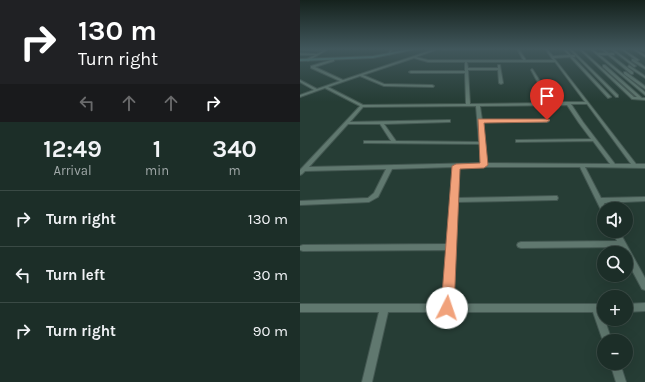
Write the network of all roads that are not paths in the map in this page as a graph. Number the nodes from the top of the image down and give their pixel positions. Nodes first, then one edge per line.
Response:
1 (313, 67) edge
2 (384, 67) edge
3 (467, 67) edge
4 (559, 67) edge
5 (594, 67) edge
6 (606, 67) edge
7 (612, 67) edge
8 (618, 67) edge
9 (624, 67) edge
10 (642, 67) edge
11 (601, 68) joint
12 (632, 68) joint
13 (638, 68) junction
14 (499, 69) joint
15 (583, 69) joint
16 (589, 69) junction
17 (596, 69) junction
18 (532, 70) dead end
19 (467, 71) junction
20 (411, 72) dead end
21 (638, 72) junction
22 (619, 73) junction
23 (625, 73) junction
24 (631, 73) junction
25 (645, 73) edge
26 (360, 75) junction
27 (645, 77) edge
28 (300, 81) edge
29 (343, 81) junction
30 (501, 82) dead end
31 (611, 83) junction
32 (617, 83) junction
33 (639, 83) junction
34 (645, 83) edge
35 (597, 84) junction
36 (605, 84) junction
37 (432, 86) dead end
38 (325, 87) junction
39 (645, 88) edge
40 (317, 90) junction
41 (645, 94) edge
42 (300, 96) edge
43 (617, 96) dead end
44 (609, 97) dead end
45 (626, 97) dead end
46 (643, 99) edge
47 (551, 103) junction
48 (588, 103) junction
49 (569, 104) junction
50 (468, 105) junction
51 (478, 105) junction
52 (362, 106) junction
53 (547, 120) dead end
54 (448, 121) dead end
55 (480, 121) junction
56 (381, 122) junction
57 (347, 123) junction
58 (594, 140) junction
59 (394, 141) junction
60 (518, 141) dead end
61 (366, 142) dead end
62 (482, 143) junction
63 (484, 165) junction
64 (456, 166) junction
65 (582, 166) junction
66 (614, 166) junction
67 (635, 166) junction
68 (645, 166) edge
69 (390, 168) junction
70 (302, 171) edge
71 (555, 198) dead end
72 (645, 199) edge
73 (454, 200) junction
74 (600, 201) joint
75 (300, 203) edge
76 (619, 238) edge
77 (622, 244) junction
78 (521, 245) dead end
79 (451, 247) junction
80 (303, 248) dead end
81 (645, 286) edge
82 (645, 307) edge
83 (300, 308) edge
84 (385, 308) junction
85 (447, 308) junction
86 (597, 308) edge
87 (633, 308) edge
88 (617, 370) edge
89 (367, 382) edge
90 (621, 382) edge

1 - 29 street
2 - 26 street
3 - 19 street
4 - 48 street
5 - 17 street
6 - 46 street
7 - 22 street
8 - 23 street
9 - 24 street
10 - 13 street
11 - 17 street
11 - 32 street
12 - 13 street
12 - 21 street
13 - 25 street
14 - 19 street
14 - 30 street
15 - 16 street
15 - 35 street
16 - 17 street
16 - 36 street
17 - 31 street
18 - 47 street
19 - 20 street
19 - 50 street
21 - 24 street
21 - 27 street
22 - 23 street
22 - 41 street
23 - 24 street
23 - 33 street
24 - 34 street
26 - 29 street
26 - 37 street
28 - 40 street
29 - 38 street
31 - 32 street
31 - 36 street
31 - 45 street
32 - 46 street
33 - 34 street
33 - 39 street
35 - 36 street
35 - 44 street
36 - 43 street
38 - 40 street
38 - 52 street
40 - 42 street
47 - 49 street
47 - 51 street
48 - 49 street
48 - 67 street
49 - 58 street
50 - 51 street
50 - 52 street
51 - 55 street
52 - 57 street
53 - 55 street
54 - 56 street
55 - 62 street
56 - 57 street
56 - 59 street
57 - 70 street
58 - 60 street
58 - 66 street
59 - 61 street
59 - 62 street
62 - 63 street
63 - 64 street
63 - 65 street
64 - 69 street
64 - 73 street
65 - 66 street
65 - 74 street
66 - 67 street
67 - 68 street
69 - 70 street
69 - 75 street
71 - 73 street
72 - 74 street
73 - 79 street
76 - 77 street
77 - 78 street
77 - 81 street
79 - 80 street
79 - 85 street
82 - 87 street
83 - 84 street
84 - 85 street
84 - 89 street
85 - 86 street
88 - 90 street

